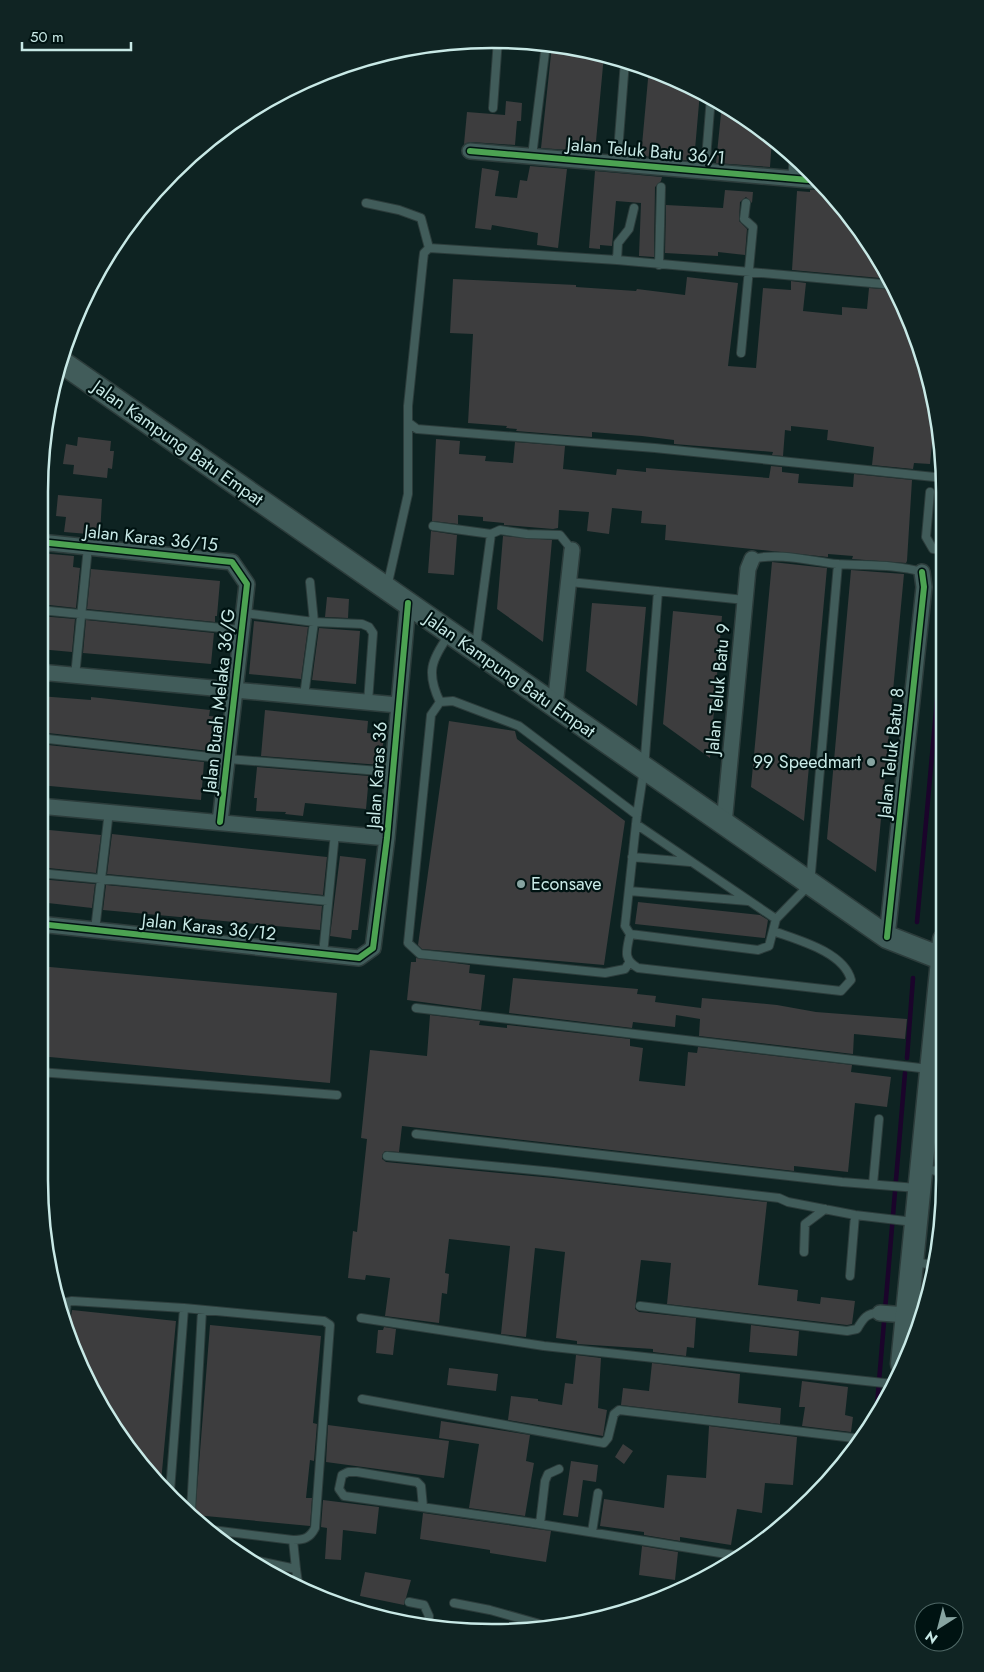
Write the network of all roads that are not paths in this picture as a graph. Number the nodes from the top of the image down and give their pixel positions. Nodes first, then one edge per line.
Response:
1 (497, 48) edge
2 (545, 51) edge
3 (624, 68) edge
4 (709, 104) edge
5 (493, 108) dead end
6 (470, 151) dead end
7 (532, 156) junction
8 (617, 164) junction
9 (793, 166) edge
10 (705, 171) junction
11 (792, 179) junction
12 (808, 180) edge
13 (661, 187) dead end
14 (366, 203) dead end
15 (746, 204) dead end
16 (634, 208) dead end
17 (430, 248) junction
18 (617, 260) junction
19 (659, 265) junction
20 (748, 273) junction
21 (885, 284) edge
22 (742, 353) dead end
23 (66, 365) edge
24 (409, 423) junction
25 (936, 477) edge
26 (930, 492) dead end
27 (432, 526) dead end
28 (491, 534) junction
29 (48, 543) edge
30 (88, 547) junction
31 (936, 549) edge
32 (572, 550) joint
33 (752, 559) joint
34 (838, 564) junction
35 (922, 572) joint
36 (310, 582) dead end
37 (570, 582) junction
38 (247, 584) joint
39 (387, 589) junction
40 (658, 591) junction
41 (745, 600) junction
42 (408, 603) junction
43 (48, 611) edge
44 (244, 613) junction
45 (81, 614) junction
46 (314, 622) junction
47 (242, 630) junction
48 (451, 634) junction
49 (476, 650) junction
50 (48, 673) edge
51 (75, 676) junction
52 (235, 690) junction
53 (304, 696) junction
54 (368, 702) junction
55 (440, 702) junction
56 (398, 705) junction
57 (555, 706) junction
58 (48, 739) edge
59 (228, 759) junction
60 (644, 769) junction
61 (392, 772) junction
62 (48, 807) edge
63 (109, 811) junction
64 (637, 815) junction
65 (220, 822) junction
66 (636, 824) junction
67 (724, 824) junction
68 (335, 833) junction
69 (387, 838) junction
70 (632, 857) junction
71 (692, 862) junction
72 (48, 875) edge
73 (99, 878) junction
74 (810, 884) junction
75 (629, 891) junction
76 (328, 901) junction
77 (750, 901) junction
78 (776, 919) junction
79 (48, 925) edge
80 (95, 930) junction
81 (773, 931) junction
82 (630, 934) junction
83 (886, 937) junction
84 (373, 948) joint
85 (936, 948) edge
86 (323, 954) junction
87 (629, 963) junction
88 (416, 1008) dead end
89 (936, 1035) edge
90 (933, 1072) junction
91 (48, 1073) edge
92 (337, 1095) dead end
93 (879, 1119) dead end
94 (416, 1134) dead end
95 (387, 1156) dead end
96 (936, 1174) edge
97 (907, 1182) junction
98 (873, 1184) junction
99 (825, 1209) junction
100 (855, 1214) junction
101 (900, 1220) junction
102 (804, 1252) dead end
103 (923, 1263) edge
104 (850, 1276) dead end
105 (66, 1305) edge
106 (640, 1306) dead end
107 (184, 1308) junction
108 (202, 1310) junction
109 (891, 1314) junction
110 (361, 1318) dead end
111 (900, 1356) edge
112 (887, 1383) edge
113 (362, 1399) dead end
114 (854, 1438) edge
115 (559, 1469) dead end
116 (170, 1486) edge
117 (598, 1492) dead end
118 (191, 1507) edge
119 (423, 1507) junction
120 (540, 1524) junction
121 (218, 1531) edge
122 (592, 1532) junction
123 (293, 1540) junction
124 (731, 1555) edge
125 (266, 1563) edge
126 (296, 1569) junction
127 (298, 1580) edge
128 (408, 1602) dead end
129 (454, 1603) dead end
130 (429, 1620) edge
131 (535, 1623) edge

1 - 5 lane
2 - 7 lane
3 - 8 lane
4 - 10 lane
6 - 7 street, Jalan Teluk Batu 36/1
7 - 8 street, Jalan Teluk Batu 36/1
8 - 10 street, Jalan Teluk Batu 36/1
9 - 11 lane
10 - 11 street, Jalan Teluk Batu 36/1
11 - 12 street, Jalan Teluk Batu 36/1
13 - 19 lane
14 - 17 lane
15 - 20 lane
16 - 18 lane
17 - 18 lane
17 - 24 lane
18 - 19 lane
19 - 20 lane
20 - 21 lane
20 - 22 lane
23 - 39 main road, Jalan Kampung Batu Empat
24 - 25 lane
24 - 39 lane
26 - 31 lane
27 - 28 lane
28 - 32 lane
28 - 49 lane
29 - 30 street, Jalan Karas 36/15
30 - 38 street, Jalan Karas 36/15
30 - 45 lane
32 - 37 street
33 - 34 lane
33 - 41 street, Jalan Teluk Batu 9
34 - 35 lane
34 - 74 lane
35 - 83 street, Jalan Teluk Batu 8
36 - 46 lane
37 - 40 lane
37 - 57 street
38 - 44 street, Jalan Buah Melaka 36/G
39 - 42 main road, Jalan Kampung Batu Empat
40 - 41 lane
40 - 60 lane
41 - 67 street, Jalan Teluk Batu 9
42 - 48 main road, Jalan Kampung Batu Empat
42 - 56 street, Jalan Karas 36
43 - 45 lane
44 - 46 lane
44 - 47 street, Jalan Buah Melaka 36/G
45 - 47 lane
45 - 51 lane
46 - 53 lane
46 - 54 lane
47 - 52 street, Jalan Buah Melaka 36/G
48 - 49 main road, Jalan Kampung Batu Empat
48 - 55 lane
49 - 57 main road, Jalan Kampung Batu Empat
50 - 51 street
51 - 52 street
52 - 53 street
52 - 59 street, Jalan Buah Melaka 36/G
53 - 54 street
54 - 56 street
55 - 64 lane
55 - 87 lane
56 - 61 street, Jalan Karas 36
57 - 60 main road, Jalan Kampung Batu Empat
58 - 59 lane
59 - 61 lane
59 - 65 street, Jalan Buah Melaka 36/G
60 - 64 lane
60 - 67 main road, Jalan Kampung Batu Empat
61 - 69 street, Jalan Karas 36
62 - 63 street
63 - 65 street
63 - 73 lane
64 - 66 lane
65 - 68 street
66 - 70 lane
66 - 71 lane
67 - 74 main road, Jalan Kampung Batu Empat
68 - 69 street
68 - 76 lane
69 - 84 street, Jalan Karas 36
70 - 71 lane
70 - 75 lane
71 - 77 lane
72 - 73 lane
73 - 76 lane
73 - 80 lane
74 - 78 lane
74 - 83 main road, Jalan Kampung Batu Empat
75 - 77 lane
75 - 82 lane
76 - 86 lane
77 - 78 lane
78 - 81 lane
79 - 80 street, Jalan Karas 36/12
80 - 86 street, Jalan Karas 36/12
81 - 82 lane
81 - 87 lane
82 - 87 lane
83 - 85 main road, Jalan Kampung Batu Empat
84 - 86 street, Jalan Karas 36/12
88 - 90 lane
89 - 90 main road
90 - 97 main road
91 - 92 lane
93 - 98 lane
94 - 98 lane
95 - 99 lane
96 - 97 lane
97 - 98 lane
97 - 101 main road
99 - 100 lane
99 - 102 lane
100 - 101 lane
100 - 104 lane
101 - 103 main road
103 - 109 main road
105 - 107 lane
106 - 109 lane
107 - 108 lane
107 - 116 lane
108 - 118 lane
108 - 123 lane
109 - 111 main road
110 - 112 lane
113 - 114 lane
115 - 120 lane
117 - 122 lane
119 - 119 lane
119 - 120 lane
120 - 122 lane
121 - 123 lane
122 - 124 lane
123 - 126 lane
125 - 126 lane
126 - 127 lane
128 - 130 lane
129 - 131 lane

